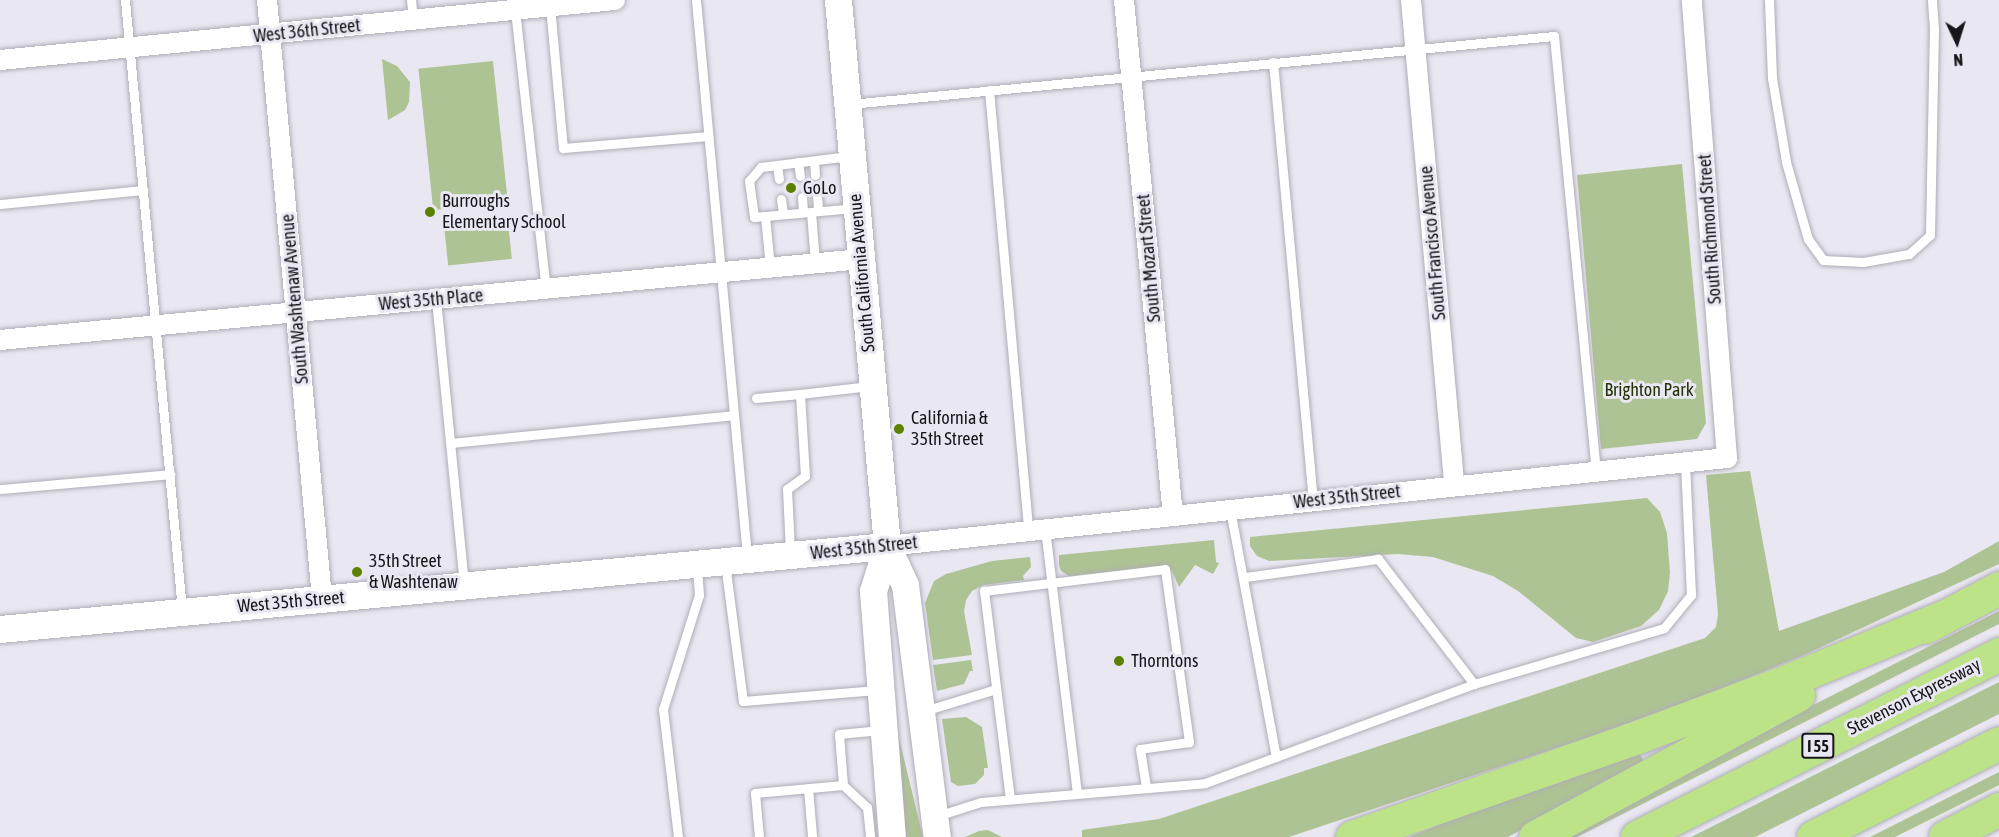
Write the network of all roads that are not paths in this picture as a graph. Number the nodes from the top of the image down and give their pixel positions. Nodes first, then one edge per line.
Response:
1 (125, 0) edge
2 (267, 0) edge
3 (411, 0) edge
4 (615, 0) edge
5 (696, 0) edge
6 (838, 0) edge
7 (1124, 0) edge
8 (1411, 0) edge
9 (1692, 0) edge
10 (1769, 0) edge
11 (1932, 0) edge
12 (550, 6) junction
13 (515, 10) junction
14 (413, 20) junction
15 (270, 35) junction
16 (129, 48) junction
17 (1415, 48) junction
18 (0, 60) edge
19 (1273, 62) junction
20 (1131, 76) junction
21 (989, 90) junction
22 (848, 104) junction
23 (709, 136) junction
24 (852, 156) junction
25 (814, 160) junction
26 (798, 162) junction
27 (777, 165) junction
28 (815, 175) dead end
29 (800, 176) dead end
30 (779, 178) dead end
31 (143, 190) junction
32 (817, 195) dead end
33 (802, 197) dead end
34 (781, 199) dead end
35 (0, 204) edge
36 (857, 208) junction
37 (811, 212) junction
38 (783, 214) junction
39 (765, 216) junction
40 (861, 259) junction
41 (815, 263) junction
42 (770, 268) junction
43 (721, 272) junction
44 (546, 289) junction
45 (436, 299) junction
46 (296, 312) junction
47 (156, 326) junction
48 (0, 340) edge
49 (873, 386) junction
50 (800, 394) junction
51 (756, 398) dead end
52 (734, 415) junction
53 (450, 443) junction
54 (1727, 458) joint
55 (1685, 462) junction
56 (1596, 471) junction
57 (170, 474) junction
58 (1454, 486) junction
59 (0, 489) edge
60 (1313, 501) junction
61 (1230, 509) junction
62 (1173, 516) junction
63 (1036, 530) junction
64 (887, 546) junction
65 (790, 555) junction
66 (736, 560) junction
67 (697, 564) junction
68 (1244, 577) junction
69 (1051, 583) junction
70 (464, 585) junction
71 (1999, 588) edge
72 (322, 599) junction
73 (182, 612) junction
74 (1943, 617) junction
75 (0, 629) edge
76 (1999, 654) edge
77 (1474, 684) junction
78 (879, 689) junction
79 (996, 689) junction
80 (921, 712) junction
81 (883, 730) junction
82 (1999, 743) edge
83 (1276, 756) junction
84 (843, 785) junction
85 (808, 788) junction
86 (1146, 788) junction
87 (1077, 794) junction
88 (1010, 800) junction
89 (1999, 809) edge
90 (936, 827) edge
91 (812, 836) edge
92 (678, 837) edge
93 (759, 837) edge
94 (870, 837) edge
95 (892, 837) edge
96 (1352, 837) edge
97 (1535, 837) edge
98 (1637, 837) edge
99 (1813, 837) edge
100 (1945, 837) edge

1 - 16 lane
2 - 15 street, South Washtenaw Avenue
3 - 14 lane
4 - 12 street, West 36th Street
5 - 23 lane
6 - 22 main road, South California Avenue
7 - 20 street, South Mozart Street
8 - 17 street, South Francisco Avenue
9 - 54 street, South Richmond Street
10 - 11 lane
12 - 13 street, West 36th Street
12 - 23 lane
13 - 14 street, West 36th Street
13 - 44 lane
14 - 15 street, West 36th Street
15 - 16 street, West 36th Street
15 - 46 street, South Washtenaw Avenue
16 - 18 street, West 36th Street
16 - 31 lane
17 - 19 lane
17 - 56 lane
17 - 58 street, South Francisco Avenue
19 - 20 lane
19 - 60 lane
20 - 21 lane
20 - 62 street, South Mozart Street
21 - 22 lane
21 - 63 lane
22 - 24 main road, South California Avenue
23 - 43 lane
24 - 25 lane
24 - 36 main road, South California Avenue
25 - 26 lane
25 - 28 lane
26 - 27 lane
26 - 29 lane
27 - 30 lane
27 - 39 lane
31 - 35 lane
31 - 47 lane
32 - 37 lane
33 - 37 lane
34 - 38 lane
36 - 37 lane
36 - 40 main road, South California Avenue
37 - 38 lane
37 - 41 lane
38 - 39 lane
39 - 42 lane
40 - 41 street, West 35th Place
40 - 49 main road, South California Avenue
41 - 42 street, West 35th Place
42 - 43 street, West 35th Place
43 - 44 street, West 35th Place
43 - 52 lane
44 - 45 street, West 35th Place
45 - 46 street, West 35th Place
45 - 53 lane
46 - 47 street, West 35th Place
46 - 72 street, South Washtenaw Avenue
47 - 48 street, West 35th Place
47 - 57 lane
49 - 50 lane
49 - 64 main road, South California Avenue
50 - 51 lane
50 - 65 lane
52 - 53 lane
52 - 66 lane
53 - 70 lane
54 - 55 street, West 35th Street
55 - 56 street, West 35th Street
55 - 77 lane
56 - 58 street, West 35th Street
57 - 59 lane
57 - 73 lane
58 - 60 street, West 35th Street
60 - 61 street, West 35th Street
61 - 62 street, West 35th Street
61 - 68 lane
62 - 63 street, West 35th Street
63 - 64 street, West 35th Street
63 - 69 lane
64 - 65 main road, West 35th Street
64 - 78 main road, South California Avenue
64 - 80 main road, South California Avenue
65 - 66 main road, West 35th Street
66 - 67 main road, West 35th Street
66 - 78 lane
67 - 70 main road, West 35th Street
67 - 92 lane
68 - 77 lane
68 - 83 lane
69 - 79 lane
69 - 86 lane
69 - 87 lane
70 - 72 main road, West 35th Street
71 - 74 highway
72 - 73 main road, West 35th Street
73 - 75 main road, West 35th Street
74 - 96 highway
74 - 97 highway
76 - 98 highway, Stevenson Expressway / I 55
77 - 83 lane
78 - 81 main road, South California Avenue
79 - 80 lane
79 - 88 lane
80 - 90 main road, South California Avenue
81 - 84 lane
81 - 95 main road, South California Avenue
82 - 99 highway
83 - 86 lane
84 - 85 lane
84 - 94 lane
85 - 91 lane
85 - 93 lane
86 - 87 lane
87 - 88 lane
88 - 90 lane
89 - 100 highway

